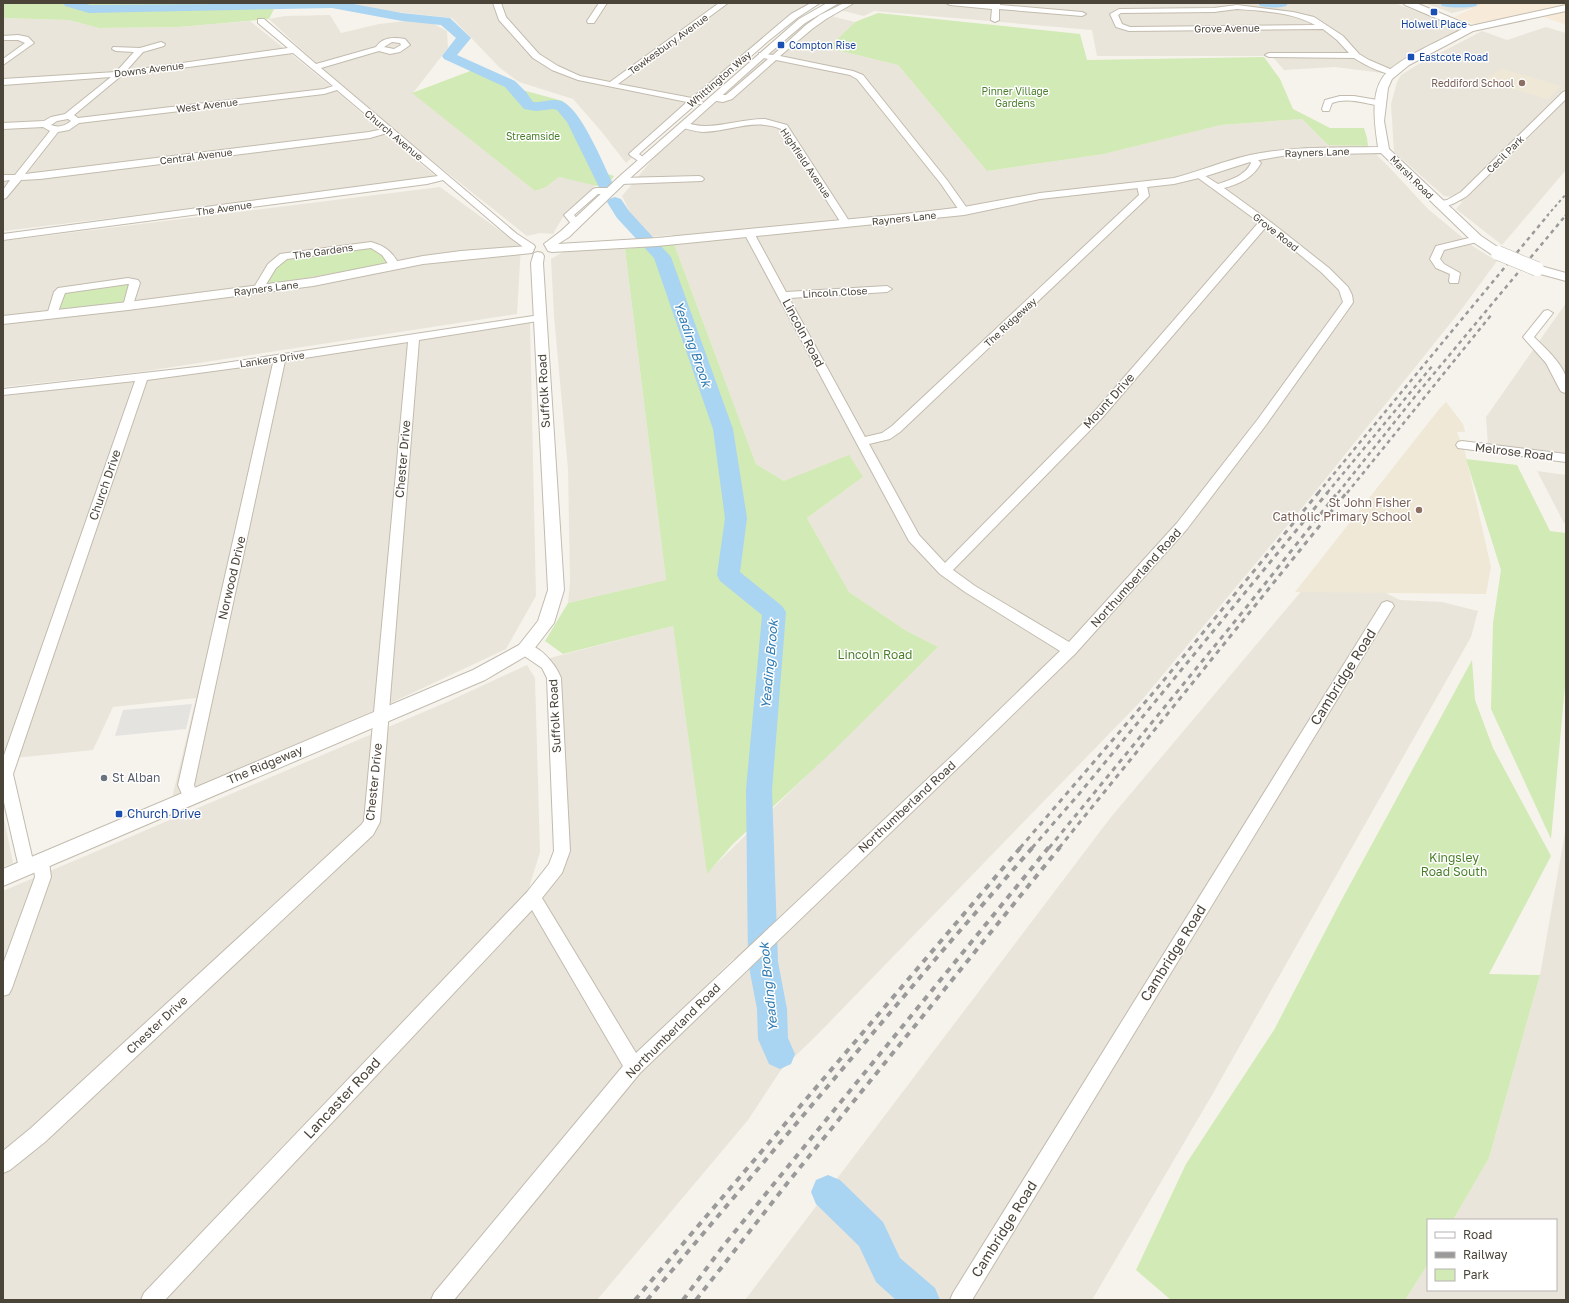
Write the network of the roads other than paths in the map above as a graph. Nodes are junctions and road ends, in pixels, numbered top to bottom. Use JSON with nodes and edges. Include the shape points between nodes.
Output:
{"nodes":[{"id":1,"x":497,"y":3,"type":"edge"},
{"id":2,"x":603,"y":3,"type":"edge"},
{"id":3,"x":724,"y":3,"type":"edge"},
{"id":4,"x":816,"y":3,"type":"edge"},
{"id":5,"x":831,"y":3,"type":"edge"},
{"id":6,"x":850,"y":3,"type":"edge"},
{"id":7,"x":950,"y":3,"type":"edge"},
{"id":8,"x":1408,"y":3,"type":"edge"},
{"id":9,"x":996,"y":5,"type":"edge"},
{"id":10,"x":1566,"y":8,"type":"edge"},
{"id":11,"x":1082,"y":14,"type":"dead end"},
{"id":12,"x":995,"y":20,"type":"dead end"},
{"id":13,"x":261,"y":21,"type":"dead end"},
{"id":14,"x":591,"y":21,"type":"dead end"},
{"id":15,"x":1325,"y":27,"type":"junction"},
{"id":16,"x":1470,"y":29,"type":"junction"},
{"id":17,"x":3,"y":38,"type":"edge"},
{"id":18,"x":161,"y":44,"type":"dead end"},
{"id":19,"x":380,"y":48,"type":"dead end"},
{"id":20,"x":116,"y":50,"type":"dead end"},
{"id":21,"x":140,"y":50,"type":"junction"},
{"id":22,"x":294,"y":50,"type":"junction"},
{"id":23,"x":762,"y":55,"type":"junction"},
{"id":24,"x":1269,"y":55,"type":"dead end"},
{"id":25,"x":1356,"y":56,"type":"junction"},
{"id":26,"x":774,"y":57,"type":"junction"},
{"id":27,"x":3,"y":63,"type":"edge"},
{"id":28,"x":314,"y":67,"type":"junction"},
{"id":29,"x":1394,"y":72,"type":"junction"},
{"id":30,"x":120,"y":74,"type":"junction"},
{"id":31,"x":3,"y":82,"type":"edge"},
{"id":32,"x":611,"y":85,"type":"junction"},
{"id":33,"x":338,"y":87,"type":"junction"},
{"id":34,"x":1566,"y":94,"type":"edge"},
{"id":35,"x":693,"y":101,"type":"junction"},
{"id":36,"x":709,"y":101,"type":"junction"},
{"id":37,"x":1380,"y":103,"type":"junction"},
{"id":38,"x":1326,"y":109,"type":"dead end"},
{"id":39,"x":72,"y":119,"type":"junction"},
{"id":40,"x":46,"y":124,"type":"junction"},
{"id":41,"x":683,"y":125,"type":"junction"},
{"id":42,"x":3,"y":126,"type":"edge"},
{"id":43,"x":56,"y":129,"type":"junction"},
{"id":44,"x":388,"y":130,"type":"junction"},
{"id":45,"x":1384,"y":150,"type":"junction"},
{"id":46,"x":1251,"y":158,"type":"junction"},
{"id":47,"x":643,"y":161,"type":"junction"},
{"id":48,"x":1199,"y":175,"type":"junction"},
{"id":49,"x":445,"y":177,"type":"junction"},
{"id":50,"x":3,"y":178,"type":"edge"},
{"id":51,"x":17,"y":178,"type":"junction"},
{"id":52,"x":698,"y":179,"type":"dead end"},
{"id":53,"x":621,"y":181,"type":"junction"},
{"id":54,"x":1142,"y":186,"type":"junction"},
{"id":55,"x":1217,"y":187,"type":"junction"},
{"id":56,"x":3,"y":196,"type":"edge"},
{"id":57,"x":1439,"y":204,"type":"junction"},
{"id":58,"x":964,"y":211,"type":"junction"},
{"id":59,"x":1265,"y":222,"type":"junction"},
{"id":60,"x":846,"y":224,"type":"junction"},
{"id":61,"x":749,"y":233,"type":"junction"},
{"id":62,"x":562,"y":236,"type":"junction"},
{"id":63,"x":3,"y":237,"type":"edge"},
{"id":64,"x":1477,"y":239,"type":"junction"},
{"id":65,"x":551,"y":246,"type":"junction"},
{"id":66,"x":577,"y":247,"type":"junction"},
{"id":67,"x":529,"y":248,"type":"junction"},
{"id":68,"x":395,"y":266,"type":"junction"},
{"id":69,"x":1566,"y":278,"type":"edge"},
{"id":70,"x":1454,"y":281,"type":"dead end"},
{"id":71,"x":258,"y":289,"type":"junction"},
{"id":72,"x":887,"y":289,"type":"dead end"},
{"id":73,"x":783,"y":295,"type":"junction"},
{"id":74,"x":1347,"y":295,"type":"joint"},
{"id":75,"x":128,"y":306,"type":"junction"},
{"id":76,"x":1548,"y":313,"type":"dead end"},
{"id":77,"x":52,"y":315,"type":"junction"},
{"id":78,"x":540,"y":318,"type":"junction"},
{"id":79,"x":3,"y":320,"type":"edge"},
{"id":80,"x":414,"y":337,"type":"junction"},
{"id":81,"x":280,"y":358,"type":"junction"},
{"id":82,"x":142,"y":377,"type":"junction"},
{"id":83,"x":1566,"y":390,"type":"edge"},
{"id":84,"x":3,"y":392,"type":"edge"},
{"id":85,"x":861,"y":442,"type":"junction"},
{"id":86,"x":1462,"y":445,"type":"dead end"},
{"id":87,"x":1566,"y":458,"type":"edge"},
{"id":88,"x":945,"y":571,"type":"junction"},
{"id":89,"x":1387,"y":606,"type":"dead end"},
{"id":90,"x":525,"y":649,"type":"junction"},
{"id":91,"x":1070,"y":650,"type":"junction"},
{"id":92,"x":380,"y":716,"type":"junction"},
{"id":93,"x":190,"y":797,"type":"junction"},
{"id":94,"x":34,"y":865,"type":"junction"},
{"id":95,"x":3,"y":878,"type":"edge"},
{"id":96,"x":533,"y":897,"type":"junction"},
{"id":97,"x":3,"y":988,"type":"edge"},
{"id":98,"x":634,"y":1067,"type":"junction"},
{"id":99,"x":3,"y":1163,"type":"edge"},
{"id":100,"x":151,"y":1300,"type":"edge"},
{"id":101,"x":441,"y":1300,"type":"edge"},
{"id":102,"x":960,"y":1300,"type":"edge"}],
"edges":[{"from":1,"to":32,"type":"street","via":[[502,18],[536,56],[578,78]]},
{"from":2,"to":14,"type":"street"},
{"from":3,"to":32,"type":"street","name":"Tewkesbury Avenue"},
{"from":4,"to":35,"type":"street","name":"Whittington Way","via":[[794,16]]},
{"from":5,"to":23,"type":"street","name":"Whittington Way","via":[[802,21]]},
{"from":6,"to":26,"type":"street","name":"Whittington Way","via":[[809,26]]},
{"from":7,"to":9,"type":"street"},
{"from":8,"to":16,"type":"street"},
{"from":9,"to":11,"type":"street"},
{"from":9,"to":12,"type":"street"},
{"from":10,"to":16,"type":"street","name":"Marsh Road"},
{"from":13,"to":22,"type":"street","name":"Church Avenue"},
{"from":15,"to":15,"type":"street","name":"Grove Avenue","via":[[1311,19],[1293,14],[1237,7],[1214,10],[1119,11],[1114,14],[1119,25],[1129,29]]},
{"from":15,"to":25,"type":"street","via":[[1340,38]]},
{"from":16,"to":29,"type":"street","name":"Marsh Road","via":[[1405,63]]},
{"from":17,"to":27,"type":"street","via":[[24,38],[30,43]]},
{"from":18,"to":21,"type":"street"},
{"from":19,"to":28,"type":"street"},
{"from":20,"to":21,"type":"street"},
{"from":21,"to":30,"type":"street"},
{"from":22,"to":28,"type":"street","name":"Church Avenue"},
{"from":22,"to":30,"type":"street","name":"Downs Avenue"},
{"from":23,"to":26,"type":"street"},
{"from":23,"to":36,"type":"street","name":"Whittington Way"},
{"from":24,"to":25,"type":"street"},
{"from":25,"to":29,"type":"street"},
{"from":26,"to":36,"type":"street","name":"Whittington Way","via":[[729,97]]},
{"from":26,"to":58,"type":"street","via":[[853,73],[860,77]]},
{"from":28,"to":33,"type":"street","name":"Church Avenue"},
{"from":29,"to":37,"type":"street","name":"Marsh Road","via":[[1387,78]]},
{"from":30,"to":31,"type":"street","name":"Downs Avenue"},
{"from":30,"to":39,"type":"street"},
{"from":32,"to":35,"type":"street"},
{"from":33,"to":39,"type":"street","name":"West Avenue","via":[[324,91]]},
{"from":33,"to":44,"type":"street","name":"Church Avenue"},
{"from":34,"to":57,"type":"street","name":"Cecil Park","via":[[1464,194],[1450,202]]},
{"from":35,"to":36,"type":"street"},
{"from":35,"to":47,"type":"street","name":"Whittington Way","via":[[634,154]]},
{"from":36,"to":41,"type":"street","name":"Whittington Way"},
{"from":37,"to":38,"type":"street","via":[[1345,98],[1328,102]]},
{"from":37,"to":45,"type":"street","name":"Marsh Road","via":[[1379,121]]},
{"from":39,"to":40,"type":"street","via":[[54,119]]},
{"from":39,"to":43,"type":"street","via":[[69,127]]},
{"from":40,"to":42,"type":"street"},
{"from":40,"to":43,"type":"street","via":[[48,128]]},
{"from":41,"to":47,"type":"street","name":"Whittington Way"},
{"from":41,"to":60,"type":"street","name":"Highfield Avenue","via":[[704,129],[763,121],[776,122],[784,127]]},
{"from":43,"to":51,"type":"street"},
{"from":44,"to":49,"type":"street","name":"Church Avenue"},
{"from":44,"to":51,"type":"street","name":"Central Avenue"},
{"from":45,"to":46,"type":"street","name":"Rayners Lane","via":[[1288,152]]},
{"from":45,"to":57,"type":"street","name":"Marsh Road"},
{"from":46,"to":48,"type":"street","name":"Rayners Lane"},
{"from":46,"to":55,"type":"street","via":[[1256,163],[1255,167],[1232,183]]},
{"from":47,"to":53,"type":"street","name":"Whittington Way"},
{"from":48,"to":54,"type":"street","name":"Rayners Lane"},
{"from":48,"to":55,"type":"street","name":"Grove Road"},
{"from":49,"to":63,"type":"street","name":"The Avenue"},
{"from":49,"to":67,"type":"street","name":"Church Avenue"},
{"from":50,"to":51,"type":"street","name":"Central Avenue"},
{"from":51,"to":56,"type":"street"},
{"from":52,"to":53,"type":"street"},
{"from":53,"to":62,"type":"street","name":"Whittington Way"},
{"from":54,"to":58,"type":"street","name":"Rayners Lane","via":[[1040,196]]},
{"from":54,"to":85,"type":"street","name":"The Ridgeway","via":[[1144,196],[896,429],[886,436]]},
{"from":55,"to":59,"type":"street","name":"Grove Road"},
{"from":57,"to":64,"type":"street","name":"Marsh Road"},
{"from":58,"to":60,"type":"street","name":"Rayners Lane"},
{"from":59,"to":74,"type":"street","name":"Grove Road","via":[[1325,270]]},
{"from":59,"to":88,"type":"street","name":"Mount Drive","via":[[1098,415]]},
{"from":60,"to":61,"type":"street","name":"Rayners Lane"},
{"from":61,"to":66,"type":"street","name":"Rayners Lane"},
{"from":61,"to":73,"type":"street","name":"Lincoln Road"},
{"from":62,"to":65,"type":"street","name":"Whittington Way"},
{"from":62,"to":66,"type":"street"},
{"from":64,"to":69,"type":"street","name":"Marsh Road","bridge":true,"via":[[1498,253]]},
{"from":64,"to":70,"type":"street","via":[[1440,248],[1435,259],[1440,266],[1455,273]]},
{"from":65,"to":66,"type":"street","name":"Rayners Lane"},
{"from":65,"to":67,"type":"street","name":"Rayners Lane","via":[[549,253]]},
{"from":67,"to":68,"type":"street","name":"Rayners Lane","via":[[461,255]]},
{"from":67,"to":78,"type":"street","name":"Suffolk Road","via":[[537,263]]},
{"from":68,"to":71,"type":"street","name":"Rayners Lane","via":[[313,282]]},
{"from":68,"to":71,"type":"street","name":"The Gardens","via":[[382,248],[371,245],[284,256],[274,264]]},
{"from":71,"to":75,"type":"street","name":"Rayners Lane"},
{"from":72,"to":73,"type":"street","name":"Lincoln Close"},
{"from":73,"to":85,"type":"street","name":"Lincoln Road"},
{"from":74,"to":91,"type":"street","name":"Northumberland Road","via":[[1348,302],[1262,422],[1182,526]]},
{"from":75,"to":77,"type":"street","name":"Rayners Lane"},
{"from":75,"to":77,"type":"street","via":[[135,283],[132,281],[62,290],[59,292]]},
{"from":76,"to":83,"type":"street","via":[[1528,337],[1551,360]]},
{"from":77,"to":79,"type":"street","name":"Rayners Lane"},
{"from":78,"to":80,"type":"street","name":"Lankers Drive"},
{"from":78,"to":90,"type":"street","name":"Suffolk Road","via":[[556,590],[546,624]]},
{"from":80,"to":81,"type":"street","name":"Lankers Drive"},
{"from":80,"to":92,"type":"street","name":"Chester Drive"},
{"from":81,"to":82,"type":"street","name":"Lankers Drive"},
{"from":81,"to":93,"type":"street","name":"Norwood Drive","via":[[186,784]]},
{"from":82,"to":84,"type":"street","name":"Lankers Drive"},
{"from":82,"to":94,"type":"street","name":"Church Drive","via":[[5,774]]},
{"from":85,"to":88,"type":"street","name":"Lincoln Road","via":[[914,538]]},
{"from":86,"to":87,"type":"street","name":"Melrose Road"},
{"from":88,"to":91,"type":"street","name":"Lincoln Road"},
{"from":89,"to":102,"type":"street","name":"Cambridge Road"},
{"from":90,"to":92,"type":"street","name":"The Ridgeway","via":[[479,674]]},
{"from":90,"to":96,"type":"street","name":"Suffolk Road","via":[[546,662],[552,669],[554,678],[562,851],[556,868]]},
{"from":91,"to":98,"type":"street","name":"Northumberland Road"},
{"from":92,"to":93,"type":"street","name":"The Ridgeway"},
{"from":92,"to":99,"type":"street","name":"Chester Drive","via":[[372,822],[367,830],[44,1129]]},
{"from":93,"to":94,"type":"street","name":"The Ridgeway"},
{"from":94,"to":95,"type":"street","name":"The Ridgeway"},
{"from":94,"to":97,"type":"street","name":"Church Drive","via":[[43,877]]},
{"from":96,"to":98,"type":"street"},
{"from":96,"to":100,"type":"street","name":"Lancaster Road"},
{"from":98,"to":101,"type":"street","name":"Northumberland Road"}]}
